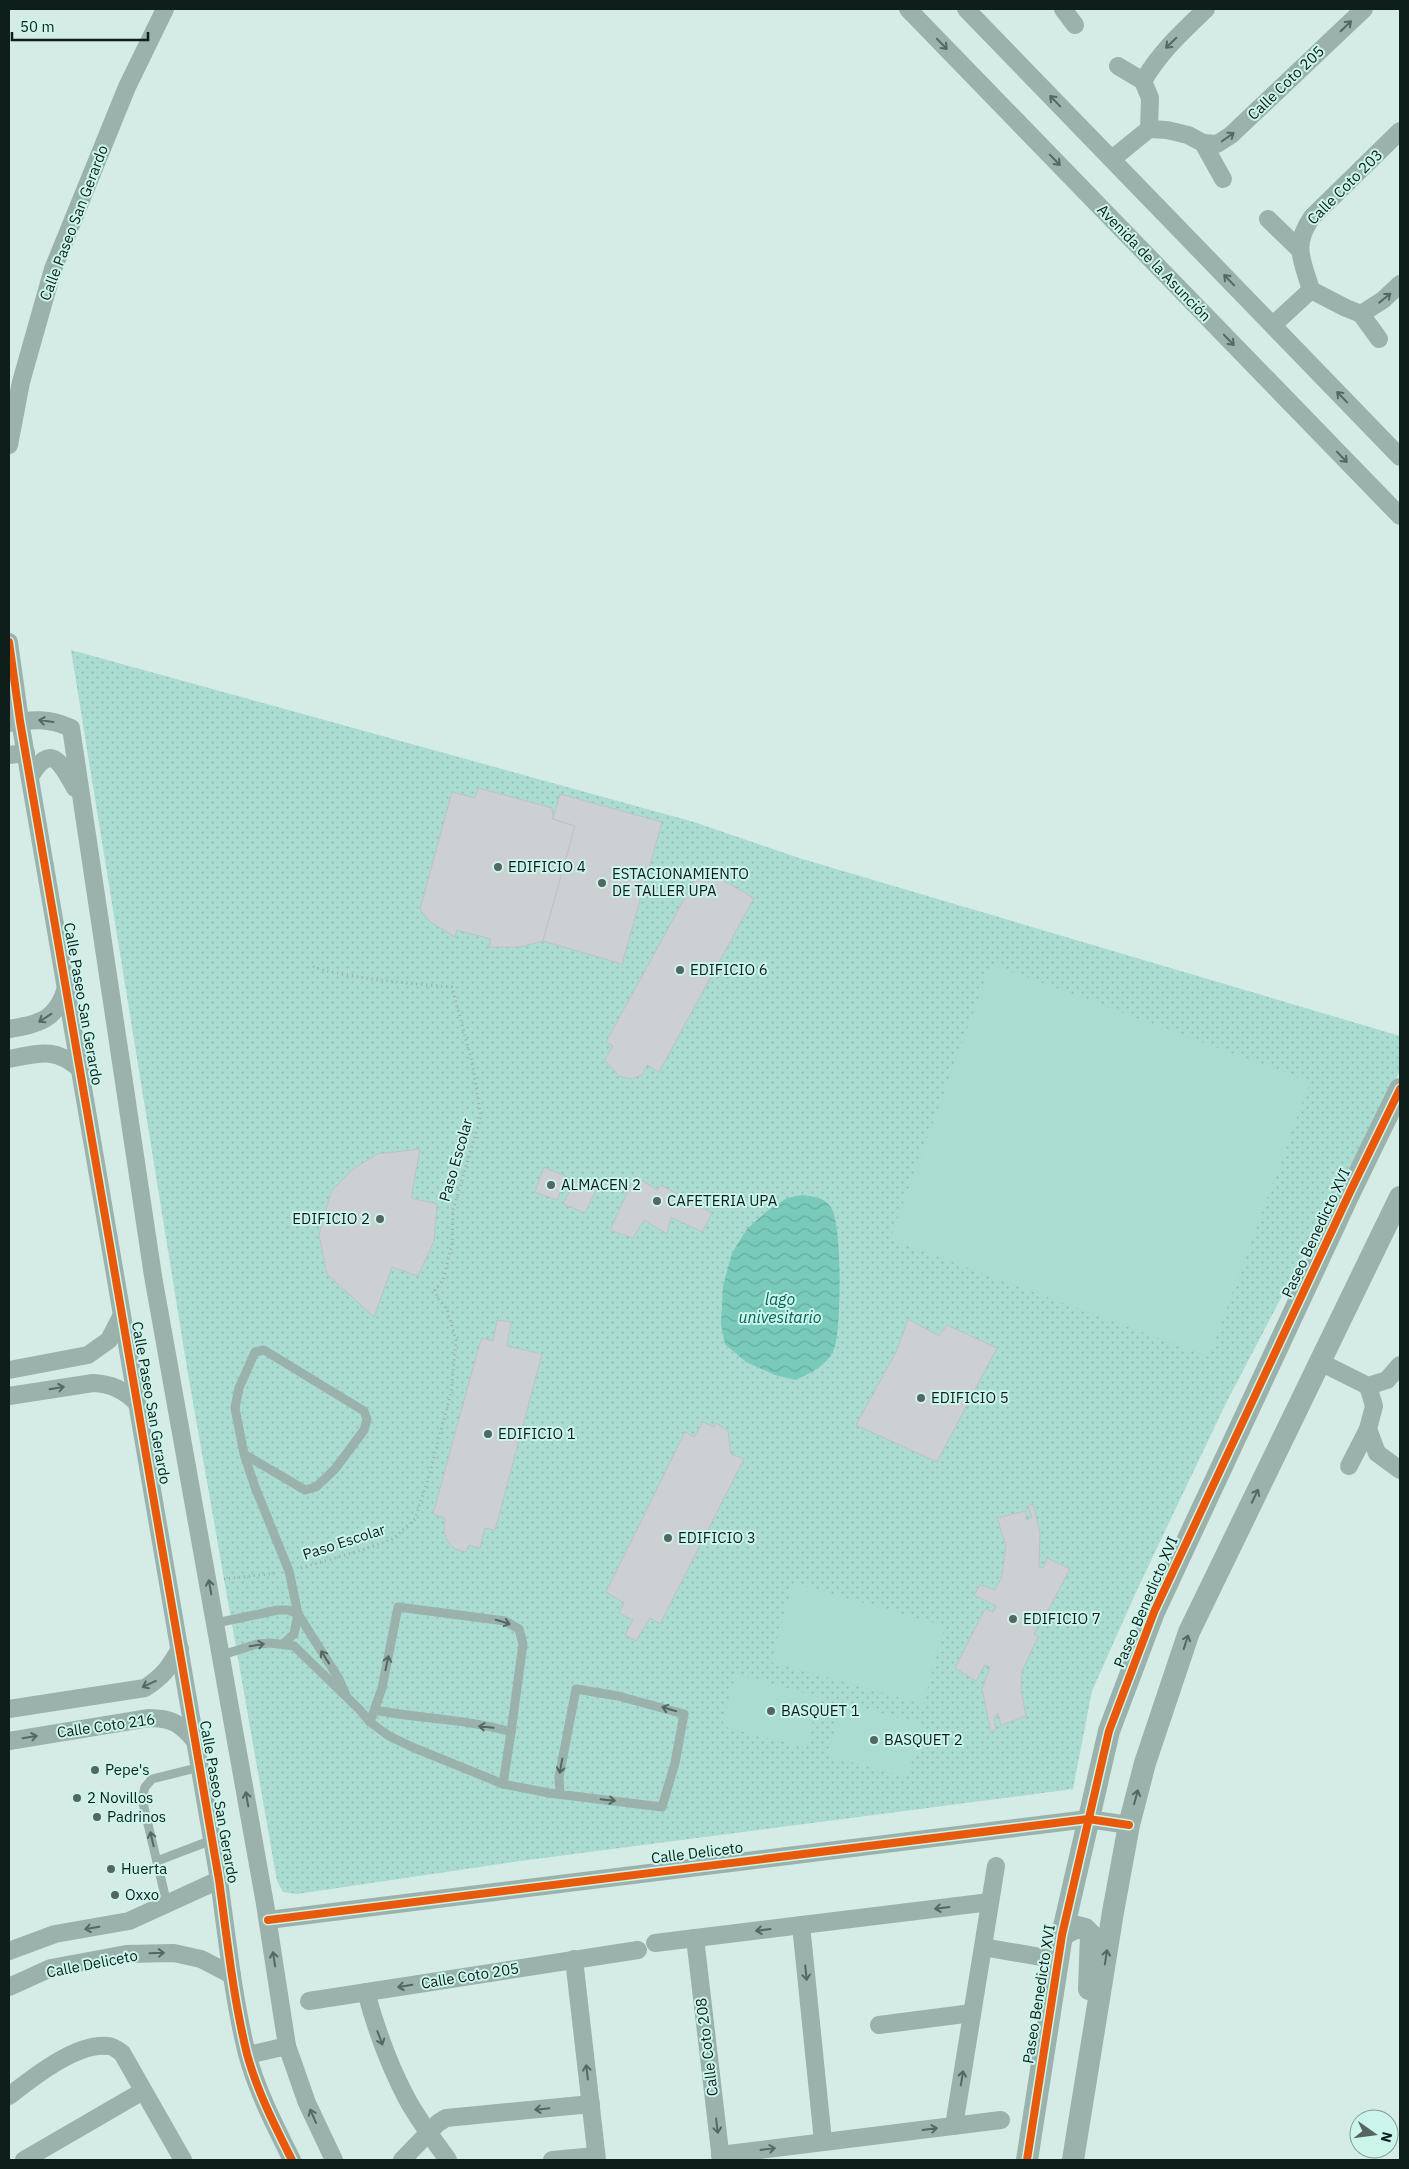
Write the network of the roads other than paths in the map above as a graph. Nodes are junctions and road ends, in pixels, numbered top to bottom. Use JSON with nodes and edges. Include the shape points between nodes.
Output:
{"nodes":[{"id":1,"x":165,"y":9,"type":"edge"},
{"id":2,"x":908,"y":9,"type":"edge"},
{"id":3,"x":966,"y":9,"type":"edge"},
{"id":4,"x":1063,"y":9,"type":"edge"},
{"id":5,"x":1206,"y":9,"type":"edge"},
{"id":6,"x":1364,"y":9,"type":"edge"},
{"id":7,"x":1075,"y":25,"type":"dead end"},
{"id":8,"x":1118,"y":66,"type":"dead end"},
{"id":9,"x":1143,"y":81,"type":"junction"},
{"id":10,"x":1149,"y":129,"type":"junction"},
{"id":11,"x":1400,"y":132,"type":"edge"},
{"id":12,"x":1203,"y":143,"type":"junction"},
{"id":13,"x":1112,"y":159,"type":"junction"},
{"id":14,"x":1223,"y":179,"type":"dead end"},
{"id":15,"x":1268,"y":219,"type":"dead end"},
{"id":16,"x":1299,"y":249,"type":"junction"},
{"id":17,"x":1400,"y":284,"type":"edge"},
{"id":18,"x":1311,"y":290,"type":"junction"},
{"id":19,"x":1360,"y":314,"type":"junction"},
{"id":20,"x":1273,"y":326,"type":"junction"},
{"id":21,"x":1379,"y":340,"type":"dead end"},
{"id":22,"x":9,"y":445,"type":"edge"},
{"id":23,"x":1400,"y":457,"type":"edge"},
{"id":24,"x":1400,"y":516,"type":"edge"},
{"id":25,"x":9,"y":642,"type":"edge"},
{"id":26,"x":14,"y":722,"type":"edge"},
{"id":27,"x":17,"y":754,"type":"edge"},
{"id":28,"x":30,"y":777,"type":"junction"},
{"id":29,"x":80,"y":797,"type":"junction"},
{"id":30,"x":66,"y":987,"type":"junction"},
{"id":31,"x":9,"y":1029,"type":"edge"},
{"id":32,"x":9,"y":1058,"type":"edge"},
{"id":33,"x":80,"y":1069,"type":"junction"},
{"id":34,"x":1400,"y":1089,"type":"edge"},
{"id":35,"x":1400,"y":1197,"type":"edge"},
{"id":36,"x":1395,"y":1223,"type":"edge"},
{"id":37,"x":122,"y":1316,"type":"junction"},
{"id":38,"x":1320,"y":1362,"type":"junction"},
{"id":39,"x":1400,"y":1365,"type":"edge"},
{"id":40,"x":9,"y":1370,"type":"edge"},
{"id":41,"x":1368,"y":1386,"type":"junction"},
{"id":42,"x":9,"y":1396,"type":"edge"},
{"id":43,"x":138,"y":1403,"type":"junction"},
{"id":44,"x":1368,"y":1429,"type":"junction"},
{"id":45,"x":244,"y":1454,"type":"junction"},
{"id":46,"x":1349,"y":1466,"type":"dead end"},
{"id":47,"x":1400,"y":1470,"type":"edge"},
{"id":48,"x":298,"y":1614,"type":"junction"},
{"id":49,"x":216,"y":1623,"type":"junction"},
{"id":50,"x":283,"y":1644,"type":"junction"},
{"id":51,"x":180,"y":1649,"type":"junction"},
{"id":52,"x":222,"y":1655,"type":"junction"},
{"id":53,"x":348,"y":1699,"type":"junction"},
{"id":54,"x":9,"y":1709,"type":"edge"},
{"id":55,"x":375,"y":1710,"type":"junction"},
{"id":56,"x":370,"y":1722,"type":"junction"},
{"id":57,"x":510,"y":1732,"type":"junction"},
{"id":58,"x":9,"y":1741,"type":"edge"},
{"id":59,"x":195,"y":1741,"type":"junction"},
{"id":60,"x":200,"y":1767,"type":"junction"},
{"id":61,"x":503,"y":1784,"type":"junction"},
{"id":62,"x":560,"y":1794,"type":"junction"},
{"id":63,"x":1088,"y":1819,"type":"junction"},
{"id":64,"x":1129,"y":1825,"type":"junction"},
{"id":65,"x":212,"y":1840,"type":"junction"},
{"id":66,"x":157,"y":1861,"type":"junction"},
{"id":67,"x":996,"y":1866,"type":"dead end"},
{"id":68,"x":219,"y":1880,"type":"junction"},
{"id":69,"x":990,"y":1902,"type":"junction"},
{"id":70,"x":167,"y":1904,"type":"junction"},
{"id":71,"x":268,"y":1920,"type":"junction"},
{"id":72,"x":801,"y":1925,"type":"junction"},
{"id":73,"x":1062,"y":1935,"type":"junction"},
{"id":74,"x":695,"y":1938,"type":"junction"},
{"id":75,"x":655,"y":1943,"type":"dead end"},
{"id":76,"x":983,"y":1947,"type":"junction"},
{"id":77,"x":638,"y":1950,"type":"dead end"},
{"id":78,"x":9,"y":1951,"type":"edge"},
{"id":79,"x":574,"y":1959,"type":"junction"},
{"id":80,"x":1058,"y":1960,"type":"junction"},
{"id":81,"x":232,"y":1975,"type":"junction"},
{"id":82,"x":9,"y":1987,"type":"edge"},
{"id":83,"x":366,"y":1992,"type":"junction"},
{"id":84,"x":309,"y":2001,"type":"dead end"},
{"id":85,"x":972,"y":2013,"type":"junction"},
{"id":86,"x":879,"y":2025,"type":"dead end"},
{"id":87,"x":287,"y":2046,"type":"junction"},
{"id":88,"x":248,"y":2055,"type":"junction"},
{"id":89,"x":143,"y":2091,"type":"junction"},
{"id":90,"x":1085,"y":2092,"type":"junction"},
{"id":91,"x":9,"y":2096,"type":"edge"},
{"id":92,"x":591,"y":2104,"type":"junction"},
{"id":93,"x":1001,"y":2120,"type":"dead end"},
{"id":94,"x":954,"y":2126,"type":"junction"},
{"id":95,"x":429,"y":2133,"type":"junction"},
{"id":96,"x":822,"y":2141,"type":"junction"},
{"id":97,"x":328,"y":2158,"type":"edge"},
{"id":98,"x":597,"y":2158,"type":"edge"},
{"id":99,"x":720,"y":2158,"type":"edge"},
{"id":100,"x":24,"y":2160,"type":"edge"},
{"id":101,"x":183,"y":2160,"type":"edge"},
{"id":102,"x":292,"y":2160,"type":"edge"},
{"id":103,"x":402,"y":2160,"type":"edge"},
{"id":104,"x":448,"y":2160,"type":"edge"},
{"id":105,"x":552,"y":2160,"type":"edge"},
{"id":106,"x":1027,"y":2160,"type":"edge"},
{"id":107,"x":1073,"y":2160,"type":"edge"}],
"edges":[{"from":1,"to":22,"type":"street","name":"Calle Paseo San Gerardo","via":[[127,87],[53,269],[21,382]]},
{"from":2,"to":24,"type":"street","name":"Avenida de la Asunción","one_way":true},
{"from":13,"to":3,"type":"street","one_way":true},
{"from":4,"to":7,"type":"street"},
{"from":5,"to":9,"type":"street","one_way":true,"via":[[1162,51]]},
{"from":12,"to":6,"type":"street","name":"Calle Coto 205","one_way":true,"via":[[1217,144],[1231,135]]},
{"from":8,"to":9,"type":"street"},
{"from":9,"to":10,"type":"street","via":[[1150,98]]},
{"from":10,"to":12,"type":"street","via":[[1188,135]]},
{"from":10,"to":13,"type":"street"},
{"from":11,"to":16,"type":"street","name":"Calle Coto 203","via":[[1312,217],[1302,231]]},
{"from":12,"to":14,"type":"street"},
{"from":20,"to":13,"type":"street","one_way":true},
{"from":15,"to":16,"type":"street"},
{"from":16,"to":18,"type":"street"},
{"from":19,"to":17,"type":"street","one_way":true,"via":[[1383,300]]},
{"from":18,"to":19,"type":"street"},
{"from":18,"to":20,"type":"street"},
{"from":19,"to":21,"type":"street"},
{"from":23,"to":20,"type":"street","one_way":true},
{"from":25,"to":26,"type":"street","name":"Calle Paseo San Gerardo"},
{"from":26,"to":27,"type":"street","name":"Calle Paseo San Gerardo"},
{"from":29,"to":26,"type":"street","name":"Calle Paseo San Gerardo","one_way":true,"via":[[71,728],[46,720]]},
{"from":27,"to":28,"type":"street","name":"Calle Paseo San Gerardo"},
{"from":28,"to":29,"type":"street","via":[[43,759],[57,760]]},
{"from":28,"to":30,"type":"street","name":"Calle Paseo San Gerardo"},
{"from":49,"to":29,"type":"street","name":"Calle Paseo San Gerardo","one_way":true,"via":[[154,1276]]},
{"from":30,"to":31,"type":"street","one_way":true,"via":[[62,1001],[49,1017],[33,1025]]},
{"from":30,"to":33,"type":"street","name":"Calle Paseo San Gerardo"},
{"from":32,"to":33,"type":"street","via":[[51,1053],[69,1060]]},
{"from":33,"to":37,"type":"street","name":"Calle Paseo San Gerardo"},
{"from":34,"to":63,"type":"street","name":"Paseo Benedicto XVI","via":[[1154,1612],[1109,1731]]},
{"from":35,"to":36,"type":"street"},
{"from":36,"to":38,"type":"street"},
{"from":37,"to":40,"type":"street","via":[[109,1340],[88,1355]]},
{"from":37,"to":43,"type":"street","name":"Calle Paseo San Gerardo"},
{"from":38,"to":41,"type":"street"},
{"from":64,"to":38,"type":"street","one_way":true,"via":[[1189,1632]]},
{"from":39,"to":41,"type":"street","via":[[1386,1380]]},
{"from":41,"to":44,"type":"street","via":[[1374,1406]]},
{"from":42,"to":43,"type":"street","one_way":true,"via":[[93,1383],[119,1389]]},
{"from":43,"to":51,"type":"street","name":"Calle Paseo San Gerardo"},
{"from":44,"to":46,"type":"street"},
{"from":44,"to":47,"type":"street","via":[[1378,1453]]},
{"from":45,"to":45,"type":"lane","via":[[235,1408],[239,1388],[255,1352],[264,1350],[364,1412],[367,1419],[364,1430],[335,1469],[316,1487],[305,1490]]},
{"from":45,"to":48,"type":"lane","via":[[289,1572]]},
{"from":48,"to":49,"type":"lane","via":[[278,1610]]},
{"from":48,"to":50,"type":"lane","via":[[294,1634]]},
{"from":53,"to":48,"type":"lane","one_way":true},
{"from":49,"to":52,"type":"street","name":"Calle Paseo San Gerardo"},
{"from":52,"to":50,"type":"lane","one_way":true,"via":[[256,1644]]},
{"from":50,"to":53,"type":"lane","via":[[294,1646],[304,1654]]},
{"from":51,"to":54,"type":"street","name":"Calle Coto 216","one_way":true,"via":[[167,1671],[146,1688]]},
{"from":51,"to":59,"type":"street","name":"Calle Paseo San Gerardo"},
{"from":71,"to":52,"type":"street","name":"Calle Paseo San Gerardo","one_way":true},
{"from":53,"to":56,"type":"lane"},
{"from":55,"to":56,"type":"lane"},
{"from":57,"to":55,"type":"lane","one_way":true},
{"from":55,"to":57,"type":"lane","one_way":true,"via":[[398,1607],[505,1621],[519,1629],[523,1644]]},
{"from":56,"to":61,"type":"lane","via":[[389,1736]]},
{"from":57,"to":61,"type":"lane"},
{"from":58,"to":59,"type":"street","name":"Calle Coto 216","one_way":true,"via":[[149,1718],[176,1722]]},
{"from":59,"to":60,"type":"street","name":"Calle Paseo San Gerardo"},
{"from":60,"to":65,"type":"street","name":"Calle Paseo San Gerardo"},
{"from":66,"to":60,"type":"lane","one_way":true,"via":[[142,1799],[145,1787],[152,1779]]},
{"from":61,"to":62,"type":"lane"},
{"from":62,"to":62,"type":"lane","one_way":true,"via":[[662,1807],[684,1714],[618,1696],[576,1689],[559,1777]]},
{"from":63,"to":64,"type":"street","name":"Calle Deliceto"},
{"from":63,"to":71,"type":"street","name":"Calle Deliceto"},
{"from":63,"to":73,"type":"street","name":"Paseo Benedicto XVI"},
{"from":90,"to":64,"type":"street","one_way":true},
{"from":65,"to":66,"type":"lane"},
{"from":65,"to":68,"type":"street","name":"Calle Paseo San Gerardo"},
{"from":66,"to":70,"type":"lane"},
{"from":67,"to":69,"type":"street"},
{"from":68,"to":70,"type":"street"},
{"from":68,"to":81,"type":"street","name":"Calle Paseo San Gerardo"},
{"from":69,"to":72,"type":"street","one_way":true},
{"from":69,"to":76,"type":"street"},
{"from":70,"to":78,"type":"street","one_way":true,"via":[[129,1921],[55,1934]]},
{"from":87,"to":71,"type":"street","name":"Calle Paseo San Gerardo","one_way":true},
{"from":72,"to":74,"type":"street","one_way":true},
{"from":72,"to":96,"type":"street","one_way":true},
{"from":73,"to":80,"type":"street","name":"Paseo Benedicto XVI"},
{"from":73,"to":90,"type":"street","via":[[1078,1928],[1091,1934]]},
{"from":74,"to":75,"type":"street"},
{"from":74,"to":99,"type":"street","name":"Calle Coto 208","one_way":true},
{"from":76,"to":80,"type":"street"},
{"from":76,"to":85,"type":"street"},
{"from":77,"to":79,"type":"street","name":"Calle Coto 205"},
{"from":79,"to":83,"type":"street","name":"Calle Coto 205","one_way":true},
{"from":92,"to":79,"type":"street","one_way":true},
{"from":80,"to":106,"type":"street","name":"Paseo Benedicto XVI"},
{"from":82,"to":81,"type":"street","name":"Calle Deliceto","one_way":true,"via":[[51,1968],[126,1954],[174,1953],[201,1959]]},
{"from":81,"to":88,"type":"street","name":"Calle Paseo San Gerardo"},
{"from":83,"to":84,"type":"street","name":"Calle Coto 205"},
{"from":83,"to":95,"type":"street","one_way":true,"via":[[390,2066]]},
{"from":85,"to":86,"type":"street"},
{"from":94,"to":85,"type":"street","one_way":true},
{"from":87,"to":88,"type":"street"},
{"from":97,"to":87,"type":"street","name":"Calle Paseo San Gerardo","one_way":true},
{"from":88,"to":102,"type":"street","name":"Calle Paseo San Gerardo","via":[[267,2109]]},
{"from":89,"to":91,"type":"street","via":[[122,2052],[109,2045],[90,2047],[47,2067]]},
{"from":89,"to":100,"type":"street"},
{"from":89,"to":101,"type":"street"},
{"from":90,"to":107,"type":"street"},
{"from":92,"to":95,"type":"street","one_way":true,"via":[[446,2118]]},
{"from":92,"to":98,"type":"street"},
{"from":93,"to":94,"type":"street","name":"Calle Coto 208"},
{"from":96,"to":94,"type":"street","name":"Calle Coto 208","one_way":true},
{"from":95,"to":103,"type":"street"},
{"from":95,"to":104,"type":"street"},
{"from":99,"to":96,"type":"street","name":"Calle Coto 208","one_way":true},
{"from":98,"to":105,"type":"street"}]}
